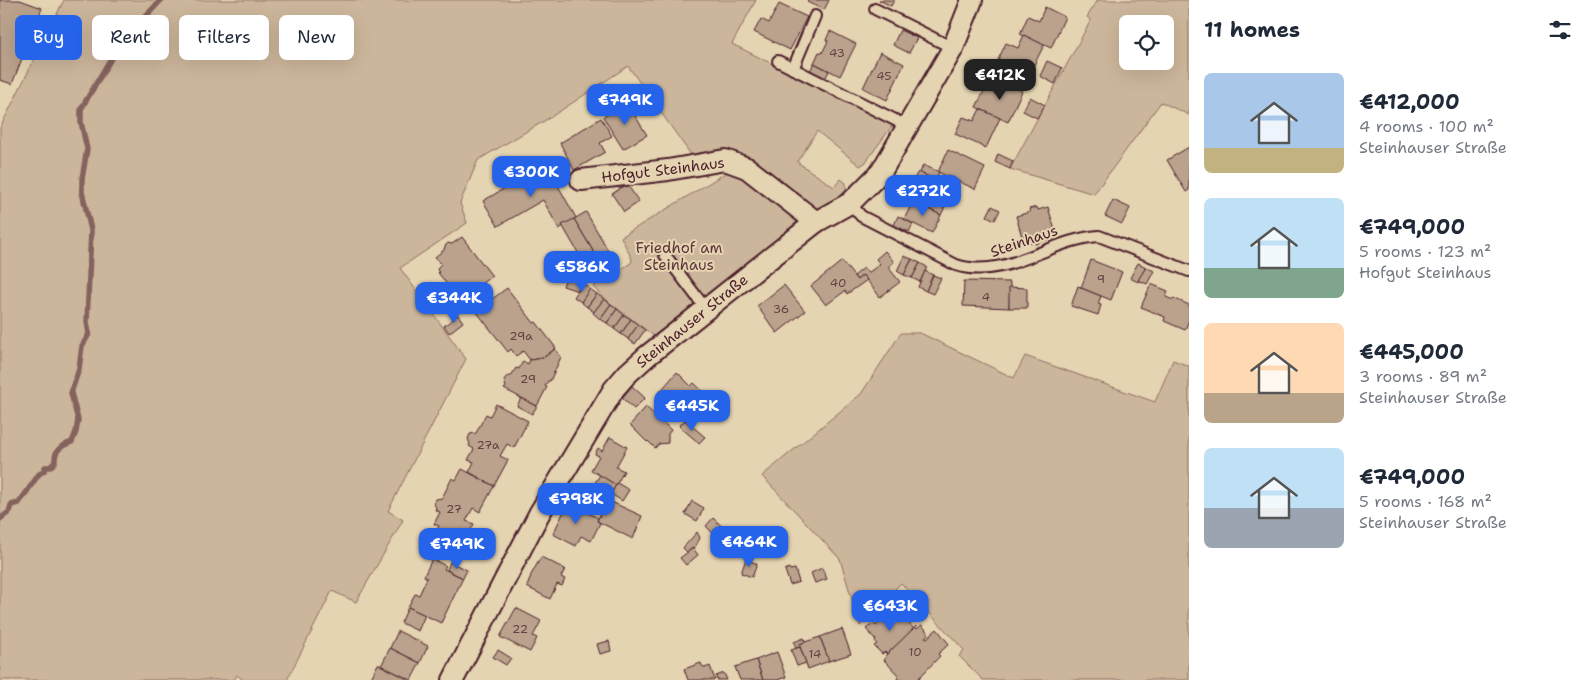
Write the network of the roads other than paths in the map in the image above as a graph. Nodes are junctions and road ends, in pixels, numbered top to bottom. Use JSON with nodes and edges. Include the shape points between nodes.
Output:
{"nodes":[{"id":1,"x":972,"y":0,"type":"edge"},
{"id":2,"x":875,"y":9,"type":"dead end"},
{"id":3,"x":815,"y":16,"type":"dead end"},
{"id":4,"x":953,"y":48,"type":"junction"},
{"id":5,"x":778,"y":61,"type":"dead end"},
{"id":6,"x":793,"y":69,"type":"junction"},
{"id":7,"x":908,"y":126,"type":"junction"},
{"id":8,"x":581,"y":180,"type":"dead end"},
{"id":9,"x":850,"y":203,"type":"junction"},
{"id":10,"x":816,"y":222,"type":"junction"},
{"id":11,"x":665,"y":255,"type":"dead end"},
{"id":12,"x":1189,"y":271,"type":"edge"},
{"id":13,"x":706,"y":309,"type":"junction"},
{"id":14,"x":452,"y":680,"type":"edge"}],
"edges":[{"from":1,"to":4,"type":"street","name":"Steinhauser Straße"},
{"from":2,"to":4,"type":"lane"},
{"from":3,"to":6,"type":"lane"},
{"from":4,"to":7,"type":"street","name":"Steinhauser Straße"},
{"from":5,"to":6,"type":"lane"},
{"from":6,"to":7,"type":"lane"},
{"from":7,"to":9,"type":"street","name":"Steinhauser Straße","via":[[881,172]]},
{"from":8,"to":10,"type":"street","name":"Hofgut Steinhaus","via":[[724,160],[747,168]]},
{"from":9,"to":10,"type":"street","name":"Steinhauser Straße"},
{"from":9,"to":12,"type":"lane","name":"Steinhaus","via":[[861,216],[956,265],[970,269],[1009,264],[1066,242],[1099,236]]},
{"from":10,"to":13,"type":"street","name":"Steinhauser Straße"},
{"from":11,"to":13,"type":"lane"},
{"from":13,"to":14,"type":"street","name":"Steinhauser Straße","via":[[647,356],[614,389],[539,514]]}]}
